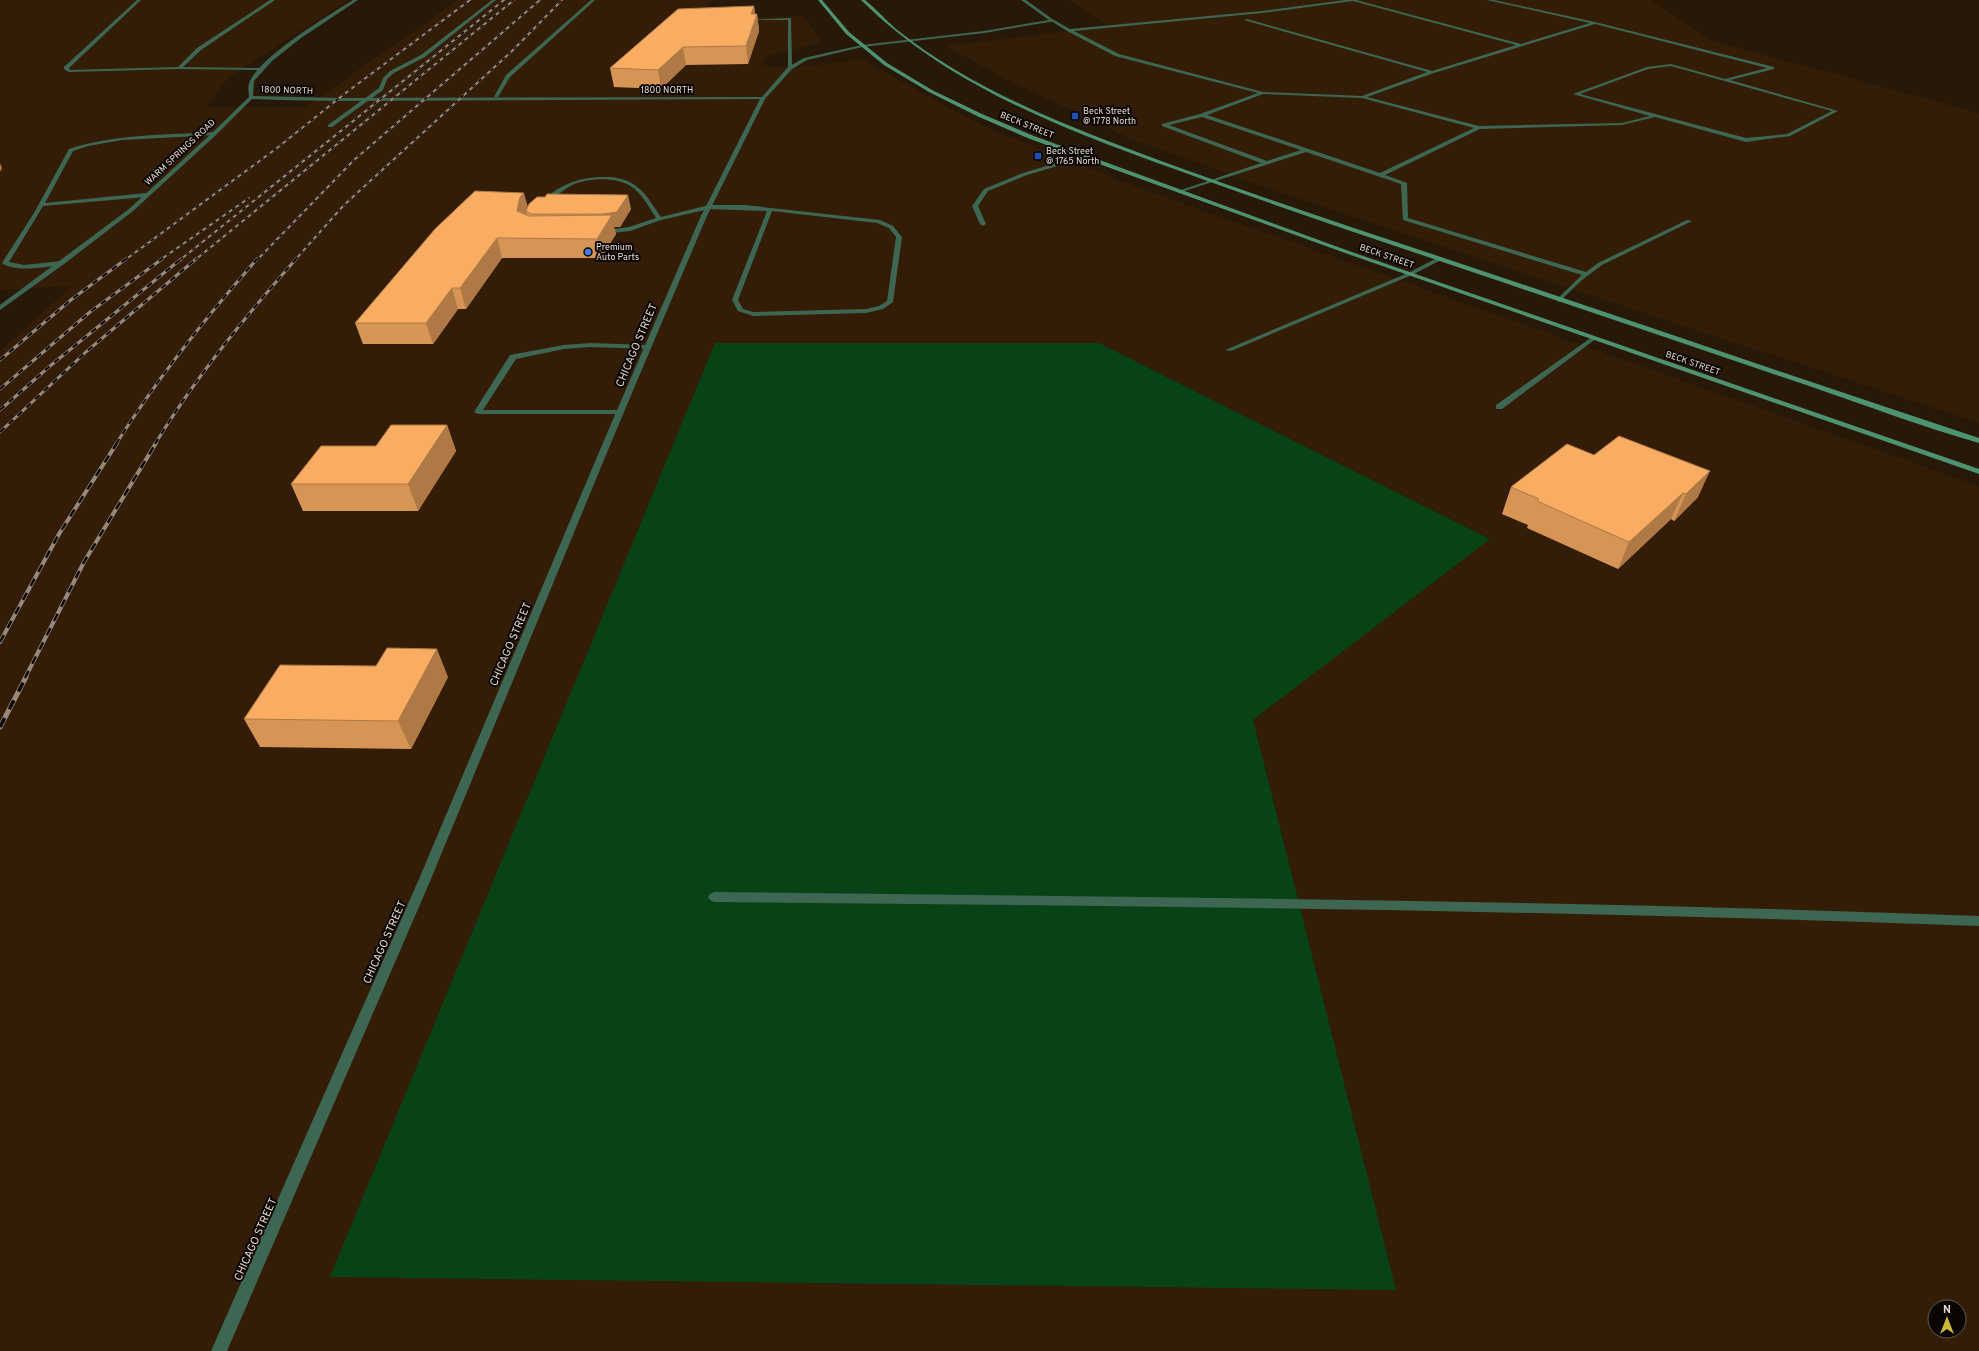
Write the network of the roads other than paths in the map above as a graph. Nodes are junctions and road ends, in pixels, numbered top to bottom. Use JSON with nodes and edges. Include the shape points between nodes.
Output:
{"nodes":[{"id":1,"x":139,"y":0,"type":"edge"},
{"id":2,"x":273,"y":0,"type":"edge"},
{"id":3,"x":356,"y":0,"type":"edge"},
{"id":4,"x":494,"y":0,"type":"edge"},
{"id":5,"x":593,"y":0,"type":"edge"},
{"id":6,"x":820,"y":0,"type":"edge"},
{"id":7,"x":863,"y":0,"type":"edge"},
{"id":8,"x":1023,"y":0,"type":"edge"},
{"id":9,"x":1353,"y":0,"type":"edge"},
{"id":10,"x":1489,"y":0,"type":"edge"},
{"id":11,"x":737,"y":20,"type":"edge"},
{"id":12,"x":1246,"y":20,"type":"dead end"},
{"id":13,"x":1053,"y":21,"type":"junction"},
{"id":14,"x":1595,"y":23,"type":"junction"},
{"id":15,"x":1068,"y":30,"type":"junction"},
{"id":16,"x":909,"y":40,"type":"junction"},
{"id":17,"x":1520,"y":45,"type":"junction"},
{"id":18,"x":862,"y":46,"type":"junction"},
{"id":19,"x":179,"y":68,"type":"junction"},
{"id":20,"x":790,"y":68,"type":"junction"},
{"id":21,"x":261,"y":69,"type":"junction"},
{"id":22,"x":1432,"y":72,"type":"junction"},
{"id":23,"x":1724,"y":80,"type":"junction"},
{"id":24,"x":1263,"y":93,"type":"junction"},
{"id":25,"x":372,"y":95,"type":"junction"},
{"id":26,"x":251,"y":96,"type":"junction"},
{"id":27,"x":496,"y":96,"type":"junction"},
{"id":28,"x":1362,"y":97,"type":"junction"},
{"id":29,"x":571,"y":98,"type":"junction"},
{"id":30,"x":763,"y":98,"type":"junction"},
{"id":31,"x":367,"y":99,"type":"junction"},
{"id":32,"x":1202,"y":115,"type":"junction"},
{"id":33,"x":1656,"y":115,"type":"junction"},
{"id":34,"x":330,"y":126,"type":"dead end"},
{"id":35,"x":1479,"y":128,"type":"junction"},
{"id":36,"x":214,"y":134,"type":"junction"},
{"id":37,"x":1306,"y":150,"type":"junction"},
{"id":38,"x":1083,"y":157,"type":"junction"},
{"id":39,"x":1266,"y":163,"type":"junction"},
{"id":40,"x":1380,"y":175,"type":"junction"},
{"id":41,"x":1213,"y":181,"type":"junction"},
{"id":42,"x":1180,"y":192,"type":"junction"},
{"id":43,"x":146,"y":195,"type":"junction"},
{"id":44,"x":41,"y":205,"type":"junction"},
{"id":45,"x":540,"y":207,"type":"edge"},
{"id":46,"x":709,"y":207,"type":"junction"},
{"id":47,"x":770,"y":209,"type":"junction"},
{"id":48,"x":659,"y":219,"type":"junction"},
{"id":49,"x":1689,"y":221,"type":"dead end"},
{"id":50,"x":983,"y":224,"type":"dead end"},
{"id":51,"x":592,"y":232,"type":"edge"},
{"id":52,"x":1439,"y":259,"type":"junction"},
{"id":53,"x":62,"y":263,"type":"junction"},
{"id":54,"x":10,"y":267,"type":"junction"},
{"id":55,"x":0,"y":268,"type":"edge"},
{"id":56,"x":1410,"y":274,"type":"junction"},
{"id":57,"x":1586,"y":274,"type":"junction"},
{"id":58,"x":1559,"y":300,"type":"junction"},
{"id":59,"x":0,"y":308,"type":"edge"},
{"id":60,"x":1594,"y":338,"type":"junction"},
{"id":61,"x":648,"y":347,"type":"junction"},
{"id":62,"x":1229,"y":350,"type":"dead end"},
{"id":63,"x":1499,"y":407,"type":"dead end"},
{"id":64,"x":620,"y":412,"type":"junction"},
{"id":65,"x":1979,"y":441,"type":"edge"},
{"id":66,"x":1979,"y":472,"type":"edge"},
{"id":67,"x":714,"y":897,"type":"dead end"},
{"id":68,"x":1979,"y":921,"type":"edge"},
{"id":69,"x":219,"y":1351,"type":"edge"}],
"edges":[{"from":1,"to":19,"type":"street","via":[[66,68],[69,71]]},
{"from":2,"to":19,"type":"street","via":[[199,49]]},
{"from":3,"to":21,"type":"street"},
{"from":4,"to":25,"type":"street","via":[[423,56],[392,72],[385,78],[381,89]]},
{"from":5,"to":27,"type":"street","via":[[508,76]]},
{"from":6,"to":18,"type":"main road","name":"BECK STREET","via":[[835,20]]},
{"from":7,"to":16,"type":"main road","name":"BECK STREET"},
{"from":8,"to":13,"type":"street"},
{"from":9,"to":15,"type":"street","via":[[1262,12]]},
{"from":9,"to":17,"type":"street"},
{"from":10,"to":14,"type":"street"},
{"from":11,"to":20,"type":"street","via":[[790,19]]},
{"from":12,"to":22,"type":"street"},
{"from":13,"to":15,"type":"street"},
{"from":13,"to":16,"type":"street","name":"CHICAGO STREET"},
{"from":14,"to":17,"type":"street"},
{"from":14,"to":23,"type":"street","via":[[1772,68]]},
{"from":15,"to":24,"type":"street","via":[[1117,55]]},
{"from":16,"to":18,"type":"street","name":"CHICAGO STREET"},
{"from":16,"to":41,"type":"main road","name":"BECK STREET","via":[[978,83],[1045,116]]},
{"from":17,"to":22,"type":"street"},
{"from":18,"to":20,"type":"street","name":"CHICAGO STREET","via":[[806,59]]},
{"from":18,"to":38,"type":"main road","name":"BECK STREET","via":[[905,75],[964,107]]},
{"from":19,"to":21,"type":"street"},
{"from":20,"to":30,"type":"street","name":"CHICAGO STREET"},
{"from":21,"to":26,"type":"street","via":[[251,83]]},
{"from":22,"to":28,"type":"street"},
{"from":23,"to":33,"type":"street","via":[[1671,65],[1647,68],[1575,94]]},
{"from":23,"to":33,"type":"street","via":[[1836,111],[1788,135],[1746,140]]},
{"from":24,"to":28,"type":"street"},
{"from":24,"to":32,"type":"street"},
{"from":25,"to":26,"type":"street","name":"1800 NORTH"},
{"from":25,"to":27,"type":"street","name":"1800 NORTH"},
{"from":25,"to":31,"type":"street"},
{"from":26,"to":31,"type":"street","name":"1800 NORTH","via":[[279,99]]},
{"from":26,"to":36,"type":"street","name":"WARM SPRINGS ROAD"},
{"from":27,"to":29,"type":"street","name":"1800 NORTH"},
{"from":28,"to":35,"type":"street"},
{"from":29,"to":30,"type":"street","name":"1800 NORTH"},
{"from":29,"to":31,"type":"street","name":"1800 NORTH"},
{"from":30,"to":46,"type":"street","name":"CHICAGO STREET"},
{"from":31,"to":34,"type":"street"},
{"from":32,"to":37,"type":"street"},
{"from":32,"to":39,"type":"street","via":[[1164,125]]},
{"from":33,"to":35,"type":"street","via":[[1622,124]]},
{"from":35,"to":40,"type":"street"},
{"from":36,"to":43,"type":"street","name":"WARM SPRINGS ROAD"},
{"from":36,"to":44,"type":"street","via":[[105,141],[71,150]]},
{"from":37,"to":39,"type":"street"},
{"from":37,"to":40,"type":"street"},
{"from":38,"to":42,"type":"main road","name":"BECK STREET"},
{"from":38,"to":50,"type":"street","via":[[1025,174],[986,190],[975,206]]},
{"from":39,"to":41,"type":"street"},
{"from":40,"to":57,"type":"street","via":[[1404,183],[1405,219]]},
{"from":41,"to":42,"type":"street"},
{"from":41,"to":52,"type":"main road","name":"BECK STREET"},
{"from":42,"to":56,"type":"main road","name":"BECK STREET"},
{"from":43,"to":44,"type":"street"},
{"from":43,"to":53,"type":"street","name":"WARM SPRINGS ROAD","via":[[131,210]]},
{"from":44,"to":54,"type":"street","via":[[5,263]]},
{"from":45,"to":48,"type":"street","via":[[575,182],[595,179],[618,180],[630,183],[641,193]]},
{"from":46,"to":47,"type":"street"},
{"from":46,"to":48,"type":"street"},
{"from":46,"to":61,"type":"street","name":"CHICAGO STREET"},
{"from":47,"to":47,"type":"street","via":[[878,221],[891,226],[899,237],[890,302],[881,308],[866,312],[753,314],[740,310],[735,300]]},
{"from":48,"to":51,"type":"street","via":[[630,229]]},
{"from":49,"to":57,"type":"street","via":[[1628,249]]},
{"from":52,"to":56,"type":"street"},
{"from":52,"to":58,"type":"main road","name":"BECK STREET"},
{"from":53,"to":54,"type":"street"},
{"from":53,"to":59,"type":"street","name":"WARM SPRINGS ROAD"},
{"from":54,"to":55,"type":"street"},
{"from":56,"to":60,"type":"main road","name":"BECK STREET"},
{"from":56,"to":62,"type":"street"},
{"from":57,"to":58,"type":"street"},
{"from":58,"to":65,"type":"main road","name":"BECK STREET"},
{"from":60,"to":63,"type":"street"},
{"from":60,"to":66,"type":"main road","name":"BECK STREET"},
{"from":61,"to":64,"type":"street","name":"CHICAGO STREET"},
{"from":61,"to":64,"type":"street","via":[[590,345],[564,347],[513,357],[478,412]]},
{"from":64,"to":69,"type":"street","name":"CHICAGO STREET","via":[[422,886]]},
{"from":67,"to":68,"type":"street","via":[[1473,906],[1794,913]]}]}
